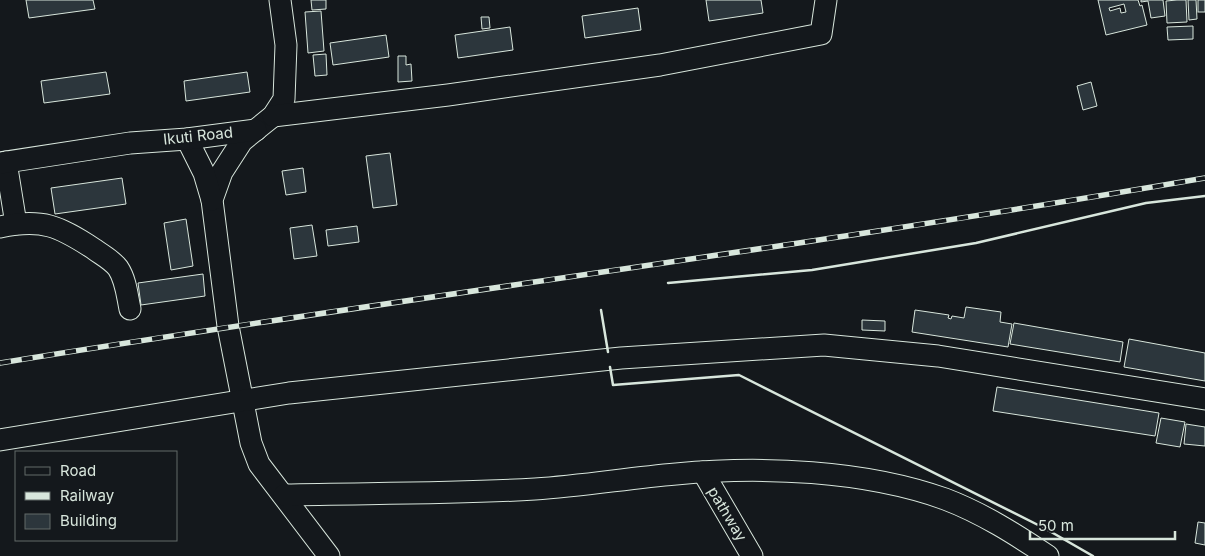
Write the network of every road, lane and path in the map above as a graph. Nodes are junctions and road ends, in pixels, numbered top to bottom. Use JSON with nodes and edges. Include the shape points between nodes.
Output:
{"nodes":[{"id":1,"x":280,"y":0,"type":"edge"},
{"id":2,"x":826,"y":0,"type":"edge"},
{"id":3,"x":273,"y":116,"type":"junction"},
{"id":4,"x":256,"y":130,"type":"junction"},
{"id":5,"x":187,"y":139,"type":"junction"},
{"id":6,"x":3,"y":162,"type":"edge"},
{"id":7,"x":212,"y":200,"type":"junction"},
{"id":8,"x":8,"y":226,"type":"edge"},
{"id":9,"x":130,"y":309,"type":"dead end"},
{"id":10,"x":241,"y":399,"type":"junction"},
{"id":11,"x":1205,"y":399,"type":"edge"},
{"id":12,"x":0,"y":440,"type":"edge"},
{"id":13,"x":703,"y":472,"type":"junction"},
{"id":14,"x":284,"y":495,"type":"junction"},
{"id":15,"x":329,"y":556,"type":"edge"},
{"id":16,"x":752,"y":556,"type":"edge"},
{"id":17,"x":1048,"y":556,"type":"edge"}],
"edges":[{"from":1,"to":3,"type":"street","via":[[286,71],[284,99]]},
{"from":2,"to":3,"type":"street","via":[[821,34],[660,65]]},
{"from":3,"to":4,"type":"street"},
{"from":4,"to":5,"type":"street","name":"Ikuti Road"},
{"from":4,"to":7,"type":"street","via":[[232,155]]},
{"from":5,"to":6,"type":"street","name":"Ikuti Road","via":[[137,142]]},
{"from":5,"to":7,"type":"street","via":[[204,173]]},
{"from":6,"to":8,"type":"street"},
{"from":7,"to":10,"type":"street"},
{"from":8,"to":9,"type":"street","via":[[46,224],[62,229],[106,257],[121,274]]},
{"from":10,"to":11,"type":"street","via":[[621,358],[824,345],[938,356]]},
{"from":10,"to":12,"type":"street"},
{"from":10,"to":14,"type":"street","via":[[247,431],[259,464]]},
{"from":13,"to":14,"type":"street","via":[[535,489]]},
{"from":13,"to":16,"type":"street","name":"pathway"},
{"from":13,"to":17,"type":"street","via":[[796,472],[892,485],[953,503],[998,524]]},
{"from":14,"to":15,"type":"street"}]}
